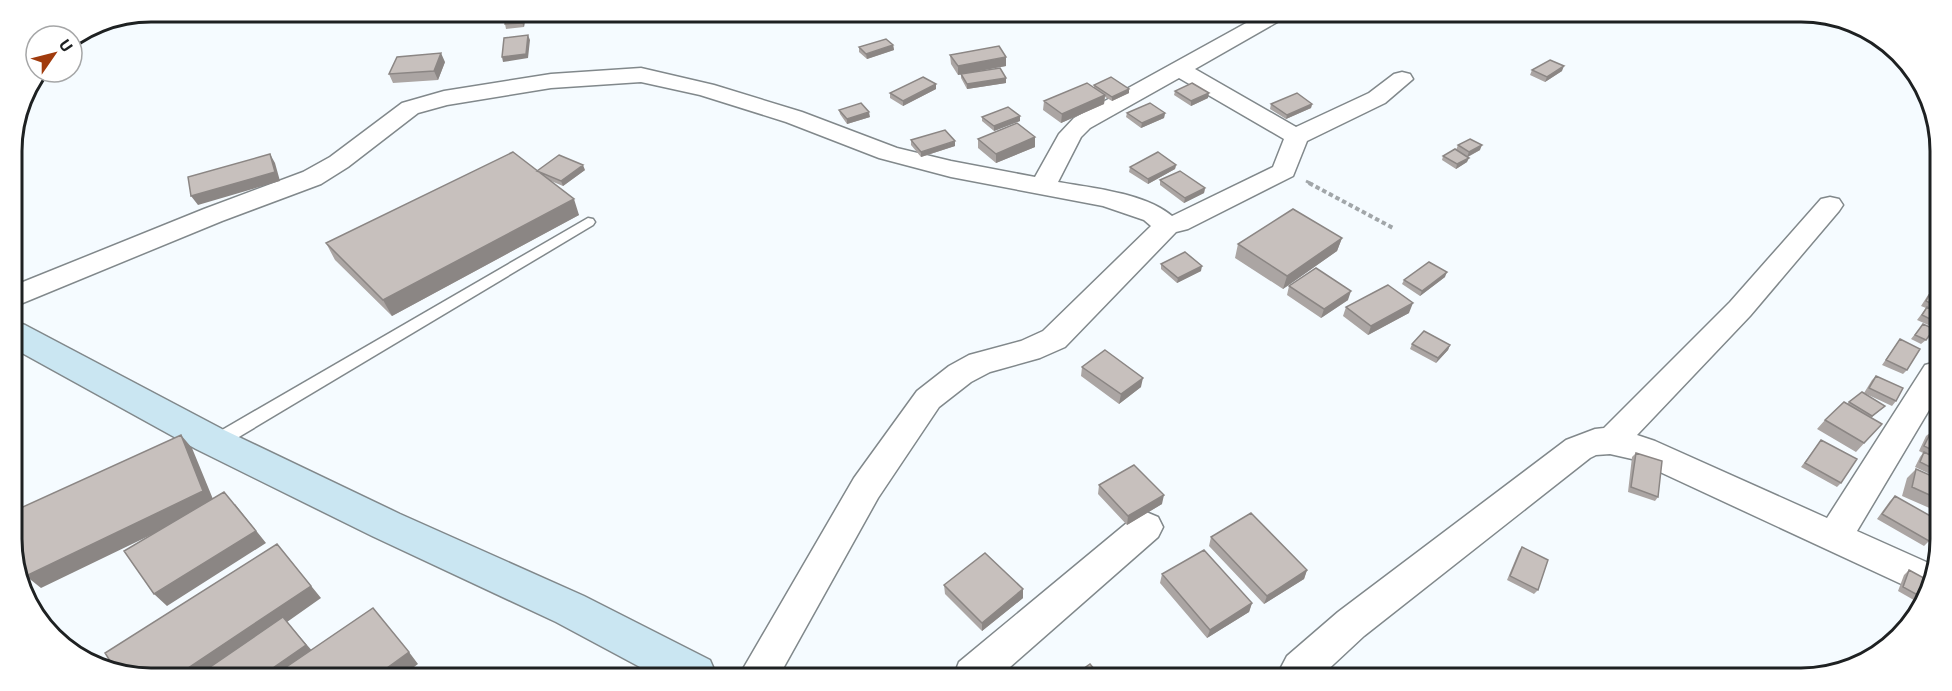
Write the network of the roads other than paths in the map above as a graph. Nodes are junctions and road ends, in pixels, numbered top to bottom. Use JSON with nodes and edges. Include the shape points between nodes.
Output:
{"nodes":[{"id":1,"x":1263,"y":22,"type":"edge"},
{"id":2,"x":1177,"y":68,"type":"junction"},
{"id":3,"x":1402,"y":79,"type":"dead end"},
{"id":4,"x":1298,"y":137,"type":"junction"},
{"id":5,"x":1043,"y":186,"type":"junction"},
{"id":6,"x":1830,"y":205,"type":"dead end"},
{"id":7,"x":588,"y":222,"type":"dead end"},
{"id":8,"x":1167,"y":226,"type":"junction"},
{"id":9,"x":23,"y":293,"type":"edge"},
{"id":10,"x":23,"y":339,"type":"edge"},
{"id":11,"x":1930,"y":383,"type":"edge"},
{"id":12,"x":1612,"y":441,"type":"junction"},
{"id":13,"x":201,"y":444,"type":"junction"},
{"id":14,"x":1146,"y":527,"type":"dead end"},
{"id":15,"x":1835,"y":536,"type":"junction"},
{"id":16,"x":1924,"y":578,"type":"edge"},
{"id":17,"x":683,"y":668,"type":"edge"},
{"id":18,"x":762,"y":668,"type":"edge"},
{"id":19,"x":980,"y":668,"type":"edge"},
{"id":20,"x":1302,"y":668,"type":"edge"}],
"edges":[{"from":1,"to":2,"type":"street"},
{"from":2,"to":4,"type":"street"},
{"from":2,"to":5,"type":"street","via":[[1082,123],[1071,134]]},
{"from":3,"to":4,"type":"street","via":[[1377,98]]},
{"from":4,"to":8,"type":"street","via":[[1284,171]]},
{"from":5,"to":8,"type":"street","via":[[1131,206],[1153,214]]},
{"from":5,"to":9,"type":"street","via":[[888,153],[794,117],[641,75],[551,81],[444,98],[410,108],[312,178]]},
{"from":6,"to":12,"type":"street","via":[[1740,309]]},
{"from":7,"to":13,"type":"lane"},
{"from":8,"to":18,"type":"street","via":[[1054,339],[980,363],[928,399],[866,488]]},
{"from":10,"to":13,"type":"street"},
{"from":11,"to":15,"type":"street"},
{"from":12,"to":15,"type":"street","via":[[1643,450]]},
{"from":12,"to":20,"type":"street","via":[[1592,441],[1578,449],[1351,624]]},
{"from":13,"to":17,"type":"street","via":[[570,609]]},
{"from":14,"to":19,"type":"street"},
{"from":15,"to":16,"type":"street"}]}
